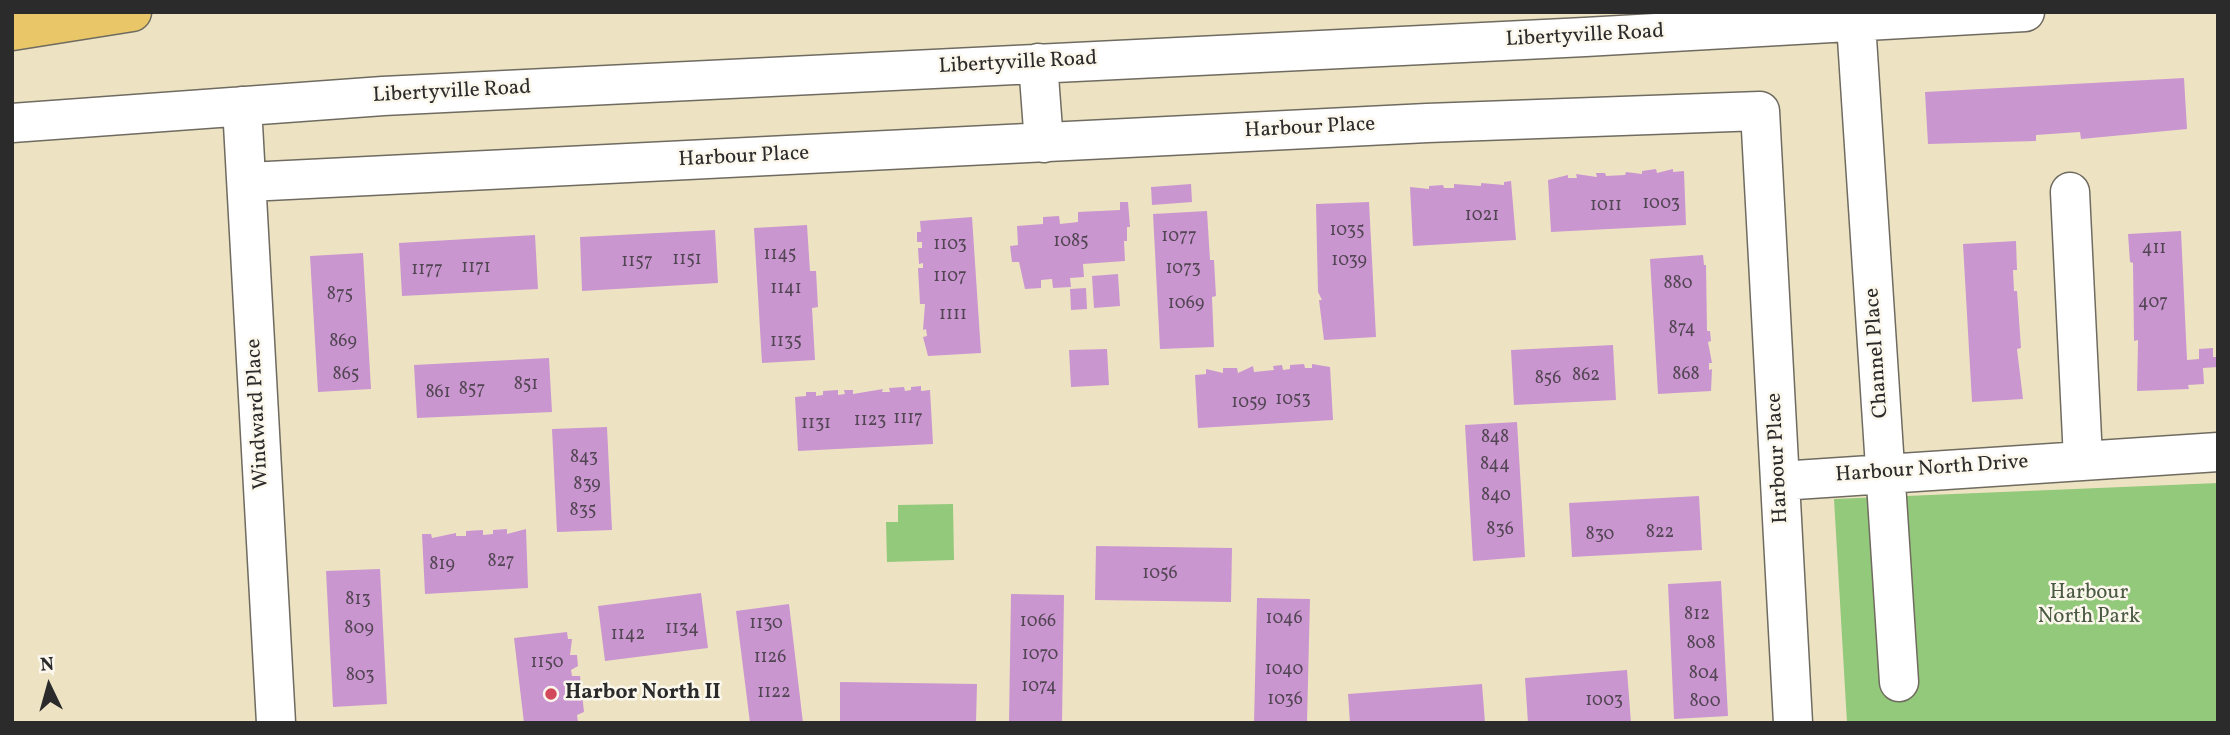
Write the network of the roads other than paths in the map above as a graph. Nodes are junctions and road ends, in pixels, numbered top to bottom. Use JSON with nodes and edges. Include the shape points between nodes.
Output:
{"nodes":[{"id":1,"x":132,"y":12,"type":"edge"},
{"id":2,"x":2025,"y":12,"type":"edge"},
{"id":3,"x":1856,"y":23,"type":"junction"},
{"id":4,"x":12,"y":32,"type":"edge"},
{"id":5,"x":1038,"y":63,"type":"junction"},
{"id":6,"x":242,"y":106,"type":"junction"},
{"id":7,"x":12,"y":123,"type":"edge"},
{"id":8,"x":1044,"y":143,"type":"junction"},
{"id":9,"x":248,"y":182,"type":"junction"},
{"id":10,"x":2070,"y":192,"type":"dead end"},
{"id":11,"x":2218,"y":452,"type":"edge"},
{"id":12,"x":2083,"y":459,"type":"junction"},
{"id":13,"x":1886,"y":473,"type":"junction"},
{"id":14,"x":1780,"y":481,"type":"junction"},
{"id":15,"x":1899,"y":682,"type":"dead end"},
{"id":16,"x":276,"y":723,"type":"edge"},
{"id":17,"x":1793,"y":723,"type":"edge"}],
"edges":[{"from":1,"to":4,"type":"highway"},
{"from":2,"to":3,"type":"street","name":"Libertyville Road"},
{"from":3,"to":5,"type":"street","name":"Libertyville Road"},
{"from":3,"to":13,"type":"street","name":"Channel Place"},
{"from":5,"to":6,"type":"street","name":"Libertyville Road"},
{"from":5,"to":8,"type":"street"},
{"from":6,"to":7,"type":"street","name":"Libertyville Road"},
{"from":6,"to":9,"type":"street","name":"Windward Place"},
{"from":8,"to":9,"type":"street","name":"Harbour Place"},
{"from":8,"to":14,"type":"street","name":"Harbour Place","via":[[1760,111]]},
{"from":9,"to":16,"type":"street","name":"Windward Place"},
{"from":10,"to":12,"type":"street"},
{"from":11,"to":12,"type":"street","name":"Harbour North Drive"},
{"from":12,"to":13,"type":"street","name":"Harbour North Drive"},
{"from":13,"to":14,"type":"street","name":"Harbour North Drive"},
{"from":13,"to":15,"type":"street","name":"Channel Place"},
{"from":14,"to":17,"type":"street","name":"Harbour Place"}]}
